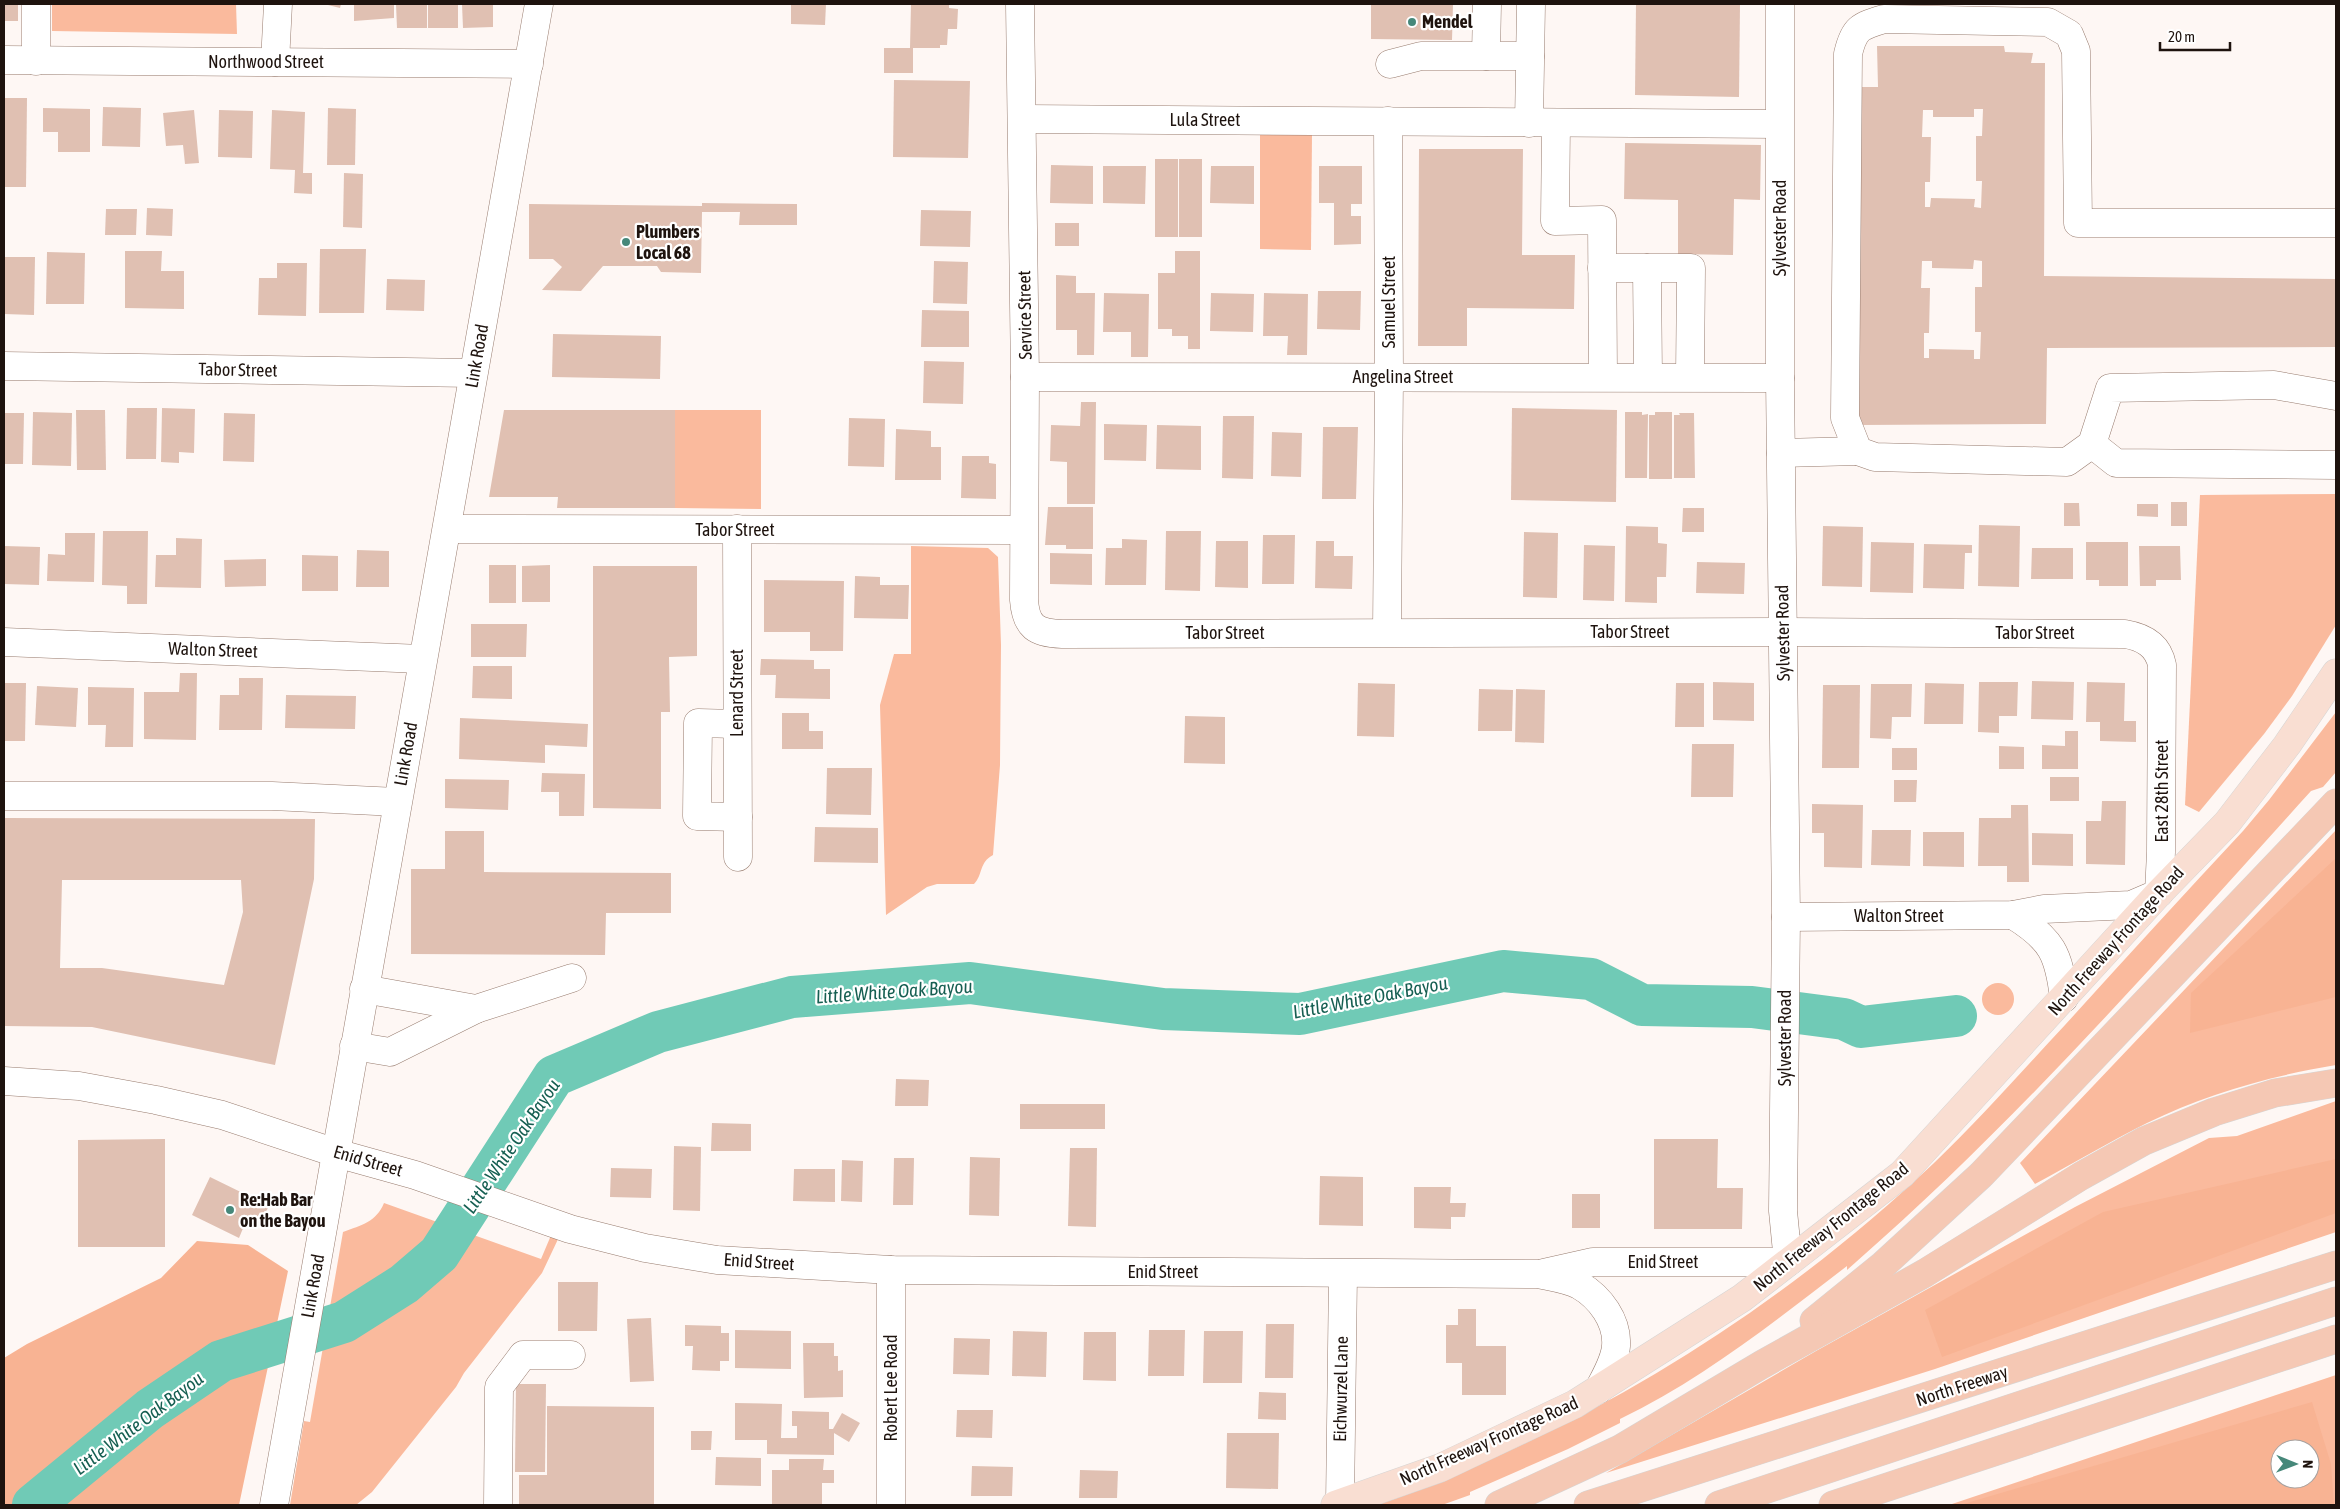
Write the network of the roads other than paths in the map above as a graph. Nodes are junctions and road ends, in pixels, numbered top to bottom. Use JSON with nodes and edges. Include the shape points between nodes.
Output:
{"nodes":[{"id":1,"x":36,"y":4,"type":"edge"},
{"id":2,"x":278,"y":4,"type":"edge"},
{"id":3,"x":539,"y":4,"type":"edge"},
{"id":4,"x":1020,"y":4,"type":"edge"},
{"id":5,"x":1487,"y":4,"type":"edge"},
{"id":6,"x":1531,"y":4,"type":"edge"},
{"id":7,"x":1780,"y":4,"type":"edge"},
{"id":8,"x":1486,"y":56,"type":"junction"},
{"id":9,"x":1530,"y":56,"type":"junction"},
{"id":10,"x":4,"y":60,"type":"edge"},
{"id":11,"x":36,"y":61,"type":"junction"},
{"id":12,"x":275,"y":62,"type":"junction"},
{"id":13,"x":529,"y":64,"type":"junction"},
{"id":14,"x":1390,"y":64,"type":"dead end"},
{"id":15,"x":1022,"y":119,"type":"junction"},
{"id":16,"x":1388,"y":121,"type":"junction"},
{"id":17,"x":1529,"y":123,"type":"junction"},
{"id":18,"x":1556,"y":123,"type":"junction"},
{"id":19,"x":1779,"y":124,"type":"junction"},
{"id":20,"x":2336,"y":223,"type":"edge"},
{"id":21,"x":1602,"y":268,"type":"junction"},
{"id":22,"x":1647,"y":268,"type":"junction"},
{"id":23,"x":4,"y":366,"type":"edge"},
{"id":24,"x":473,"y":374,"type":"junction"},
{"id":25,"x":1026,"y":377,"type":"junction"},
{"id":26,"x":1389,"y":377,"type":"junction"},
{"id":27,"x":1603,"y":377,"type":"junction"},
{"id":28,"x":1648,"y":377,"type":"junction"},
{"id":29,"x":1690,"y":377,"type":"junction"},
{"id":30,"x":1780,"y":378,"type":"junction"},
{"id":31,"x":2336,"y":396,"type":"edge"},
{"id":32,"x":2092,"y":444,"type":"junction"},
{"id":33,"x":1858,"y":451,"type":"junction"},
{"id":34,"x":1781,"y":453,"type":"junction"},
{"id":35,"x":2336,"y":465,"type":"edge"},
{"id":36,"x":446,"y":529,"type":"junction"},
{"id":37,"x":737,"y":530,"type":"junction"},
{"id":38,"x":1023,"y":530,"type":"junction"},
{"id":39,"x":1030,"y":624,"type":"joint"},
{"id":40,"x":1387,"y":632,"type":"junction"},
{"id":41,"x":1784,"y":632,"type":"junction"},
{"id":42,"x":4,"y":642,"type":"edge"},
{"id":43,"x":422,"y":659,"type":"junction"},
{"id":44,"x":2336,"y":673,"type":"edge"},
{"id":45,"x":2162,"y":719,"type":"joint"},
{"id":46,"x":737,"y":724,"type":"junction"},
{"id":47,"x":2336,"y":791,"type":"edge"},
{"id":48,"x":4,"y":796,"type":"edge"},
{"id":49,"x":397,"y":802,"type":"junction"},
{"id":50,"x":2336,"y":803,"type":"edge"},
{"id":51,"x":738,"y":817,"type":"junction"},
{"id":52,"x":2302,"y":838,"type":"junction"},
{"id":53,"x":738,"y":857,"type":"dead end"},
{"id":54,"x":2159,"y":893,"type":"junction"},
{"id":55,"x":2013,"y":916,"type":"junction"},
{"id":56,"x":1786,"y":917,"type":"junction"},
{"id":57,"x":572,"y":978,"type":"dead end"},
{"id":58,"x":364,"y":989,"type":"junction"},
{"id":59,"x":2064,"y":998,"type":"junction"},
{"id":60,"x":476,"y":1009,"type":"junction"},
{"id":61,"x":354,"y":1046,"type":"junction"},
{"id":62,"x":4,"y":1081,"type":"edge"},
{"id":63,"x":2336,"y":1083,"type":"edge"},
{"id":64,"x":336,"y":1153,"type":"junction"},
{"id":65,"x":1788,"y":1262,"type":"junction"},
{"id":66,"x":2336,"y":1264,"type":"edge"},
{"id":67,"x":891,"y":1270,"type":"junction"},
{"id":68,"x":1343,"y":1274,"type":"junction"},
{"id":69,"x":1538,"y":1274,"type":"junction"},
{"id":70,"x":2336,"y":1301,"type":"edge"},
{"id":71,"x":2336,"y":1339,"type":"edge"},
{"id":72,"x":571,"y":1355,"type":"dead end"},
{"id":73,"x":1761,"y":1365,"type":"junction"},
{"id":74,"x":1599,"y":1389,"type":"junction"},
{"id":75,"x":274,"y":1505,"type":"edge"},
{"id":76,"x":498,"y":1505,"type":"edge"},
{"id":77,"x":891,"y":1505,"type":"edge"},
{"id":78,"x":1338,"y":1505,"type":"edge"},
{"id":79,"x":1499,"y":1505,"type":"edge"},
{"id":80,"x":1588,"y":1505,"type":"edge"},
{"id":81,"x":1718,"y":1505,"type":"edge"},
{"id":82,"x":1832,"y":1505,"type":"edge"}],
"edges":[{"from":1,"to":11,"type":"street"},
{"from":2,"to":12,"type":"street"},
{"from":3,"to":13,"type":"street","name":"Link Road"},
{"from":4,"to":15,"type":"street","name":"Service Street"},
{"from":5,"to":8,"type":"street"},
{"from":6,"to":9,"type":"street"},
{"from":7,"to":19,"type":"street","name":"Sylvester Road"},
{"from":8,"to":9,"type":"street"},
{"from":8,"to":14,"type":"street","via":[[1421,56]]},
{"from":9,"to":17,"type":"street"},
{"from":10,"to":11,"type":"street","name":"Northwood Street"},
{"from":11,"to":12,"type":"street","name":"Northwood Street"},
{"from":12,"to":13,"type":"street","name":"Northwood Street"},
{"from":13,"to":24,"type":"street","name":"Link Road"},
{"from":15,"to":16,"type":"street","name":"Lula Street"},
{"from":15,"to":25,"type":"street","name":"Service Street"},
{"from":16,"to":17,"type":"street","name":"Lula Street"},
{"from":16,"to":26,"type":"street","name":"Samuel Street"},
{"from":17,"to":18,"type":"street","name":"Lula Street"},
{"from":18,"to":19,"type":"street","name":"Lula Street"},
{"from":18,"to":21,"type":"street","via":[[1555,220],[1602,220]]},
{"from":19,"to":30,"type":"street","name":"Sylvester Road"},
{"from":20,"to":33,"type":"street","via":[[2078,223],[2076,51],[2069,34],[2048,22],[1884,19],[1863,25],[1851,37],[1848,54],[1845,418]]},
{"from":21,"to":22,"type":"street"},
{"from":21,"to":27,"type":"street"},
{"from":22,"to":28,"type":"street"},
{"from":22,"to":29,"type":"street","via":[[1691,268]]},
{"from":23,"to":24,"type":"street","name":"Tabor Street"},
{"from":24,"to":36,"type":"street","name":"Link Road"},
{"from":25,"to":26,"type":"street","name":"Angelina Street"},
{"from":25,"to":38,"type":"street","name":"Service Street"},
{"from":26,"to":27,"type":"street","name":"Angelina Street"},
{"from":26,"to":40,"type":"street","name":"Samuel Street"},
{"from":27,"to":28,"type":"street","name":"Angelina Street"},
{"from":28,"to":29,"type":"street","name":"Angelina Street"},
{"from":29,"to":30,"type":"street","name":"Angelina Street"},
{"from":30,"to":34,"type":"street","name":"Sylvester Road"},
{"from":31,"to":32,"type":"street","via":[[2274,385],[2110,388]]},
{"from":32,"to":33,"type":"street","via":[[2067,462],[1874,458]]},
{"from":32,"to":35,"type":"street","via":[[2116,463]]},
{"from":33,"to":34,"type":"street"},
{"from":34,"to":41,"type":"street","name":"Sylvester Road"},
{"from":36,"to":37,"type":"street","name":"Tabor Street"},
{"from":36,"to":43,"type":"street","name":"Link Road"},
{"from":37,"to":38,"type":"street","name":"Tabor Street"},
{"from":37,"to":46,"type":"street","name":"Lenard Street"},
{"from":38,"to":39,"type":"street","name":"Service Street","via":[[1025,614]]},
{"from":39,"to":40,"type":"street","name":"Tabor Street","via":[[1045,632],[1062,634]]},
{"from":40,"to":41,"type":"street","name":"Tabor Street"},
{"from":41,"to":45,"type":"street","name":"Tabor Street","via":[[2137,636],[2155,648],[2161,658]]},
{"from":41,"to":56,"type":"street","name":"Sylvester Road"},
{"from":42,"to":43,"type":"street","name":"Walton Street"},
{"from":43,"to":49,"type":"street","name":"Link Road"},
{"from":44,"to":54,"type":"main road","name":"North Freeway Frontage Road","via":[[2287,745],[2227,823]]},
{"from":45,"to":54,"type":"street","name":"East 28th Street"},
{"from":46,"to":51,"type":"street","name":"Lenard Street"},
{"from":46,"to":51,"type":"street","via":[[698,723],[697,816]]},
{"from":47,"to":52,"type":"highway"},
{"from":48,"to":49,"type":"street","via":[[272,796]]},
{"from":49,"to":58,"type":"street","name":"Link Road"},
{"from":50,"to":52,"type":"highway"},
{"from":51,"to":53,"type":"street","name":"Lenard Street"},
{"from":52,"to":73,"type":"highway","via":[[1981,1175],[1883,1265]]},
{"from":54,"to":55,"type":"street","name":"Walton Street","via":[[2131,905],[2044,908]]},
{"from":54,"to":59,"type":"main road","name":"North Freeway Frontage Road"},
{"from":55,"to":56,"type":"street","name":"Walton Street"},
{"from":55,"to":59,"type":"street","name":"Walton Street","via":[[2036,929],[2056,956]]},
{"from":56,"to":65,"type":"street","name":"Sylvester Road","via":[[1783,1210]]},
{"from":57,"to":60,"type":"street"},
{"from":58,"to":60,"type":"street"},
{"from":58,"to":61,"type":"street","name":"Link Road"},
{"from":59,"to":65,"type":"main road","name":"North Freeway Frontage Road","via":[[1902,1174]]},
{"from":60,"to":61,"type":"street","via":[[390,1052]]},
{"from":61,"to":64,"type":"street","name":"Link Road"},
{"from":62,"to":64,"type":"street","name":"Enid Street","via":[[79,1086],[156,1100],[222,1115]]},
{"from":63,"to":73,"type":"highway","via":[[2275,1093],[2214,1112],[2144,1141],[2081,1176],[1925,1273]]},
{"from":64,"to":67,"type":"street","name":"Enid Street","via":[[415,1175],[570,1229],[645,1248],[717,1260]]},
{"from":64,"to":75,"type":"street","name":"Link Road"},
{"from":65,"to":69,"type":"street","name":"Enid Street","via":[[1593,1262]]},
{"from":65,"to":74,"type":"main road","name":"North Freeway Frontage Road","via":[[1742,1298]]},
{"from":66,"to":80,"type":"highway","name":"North Freeway"},
{"from":67,"to":68,"type":"street","name":"Enid Street"},
{"from":67,"to":77,"type":"street","name":"Robert Lee Road"},
{"from":68,"to":69,"type":"street","name":"Enid Street"},
{"from":68,"to":78,"type":"street","name":"Eichwurzel Lane"},
{"from":69,"to":74,"type":"street","name":"Enid Street","via":[[1579,1285],[1590,1292],[1611,1318],[1616,1331],[1616,1346]]},
{"from":70,"to":81,"type":"highway","name":"North Freeway"},
{"from":71,"to":82,"type":"highway"},
{"from":72,"to":76,"type":"street","via":[[523,1355],[500,1387]]},
{"from":73,"to":79,"type":"highway","via":[[1620,1449]]},
{"from":74,"to":78,"type":"main road","name":"North Freeway Frontage Road","via":[[1575,1404],[1440,1468]]}]}
